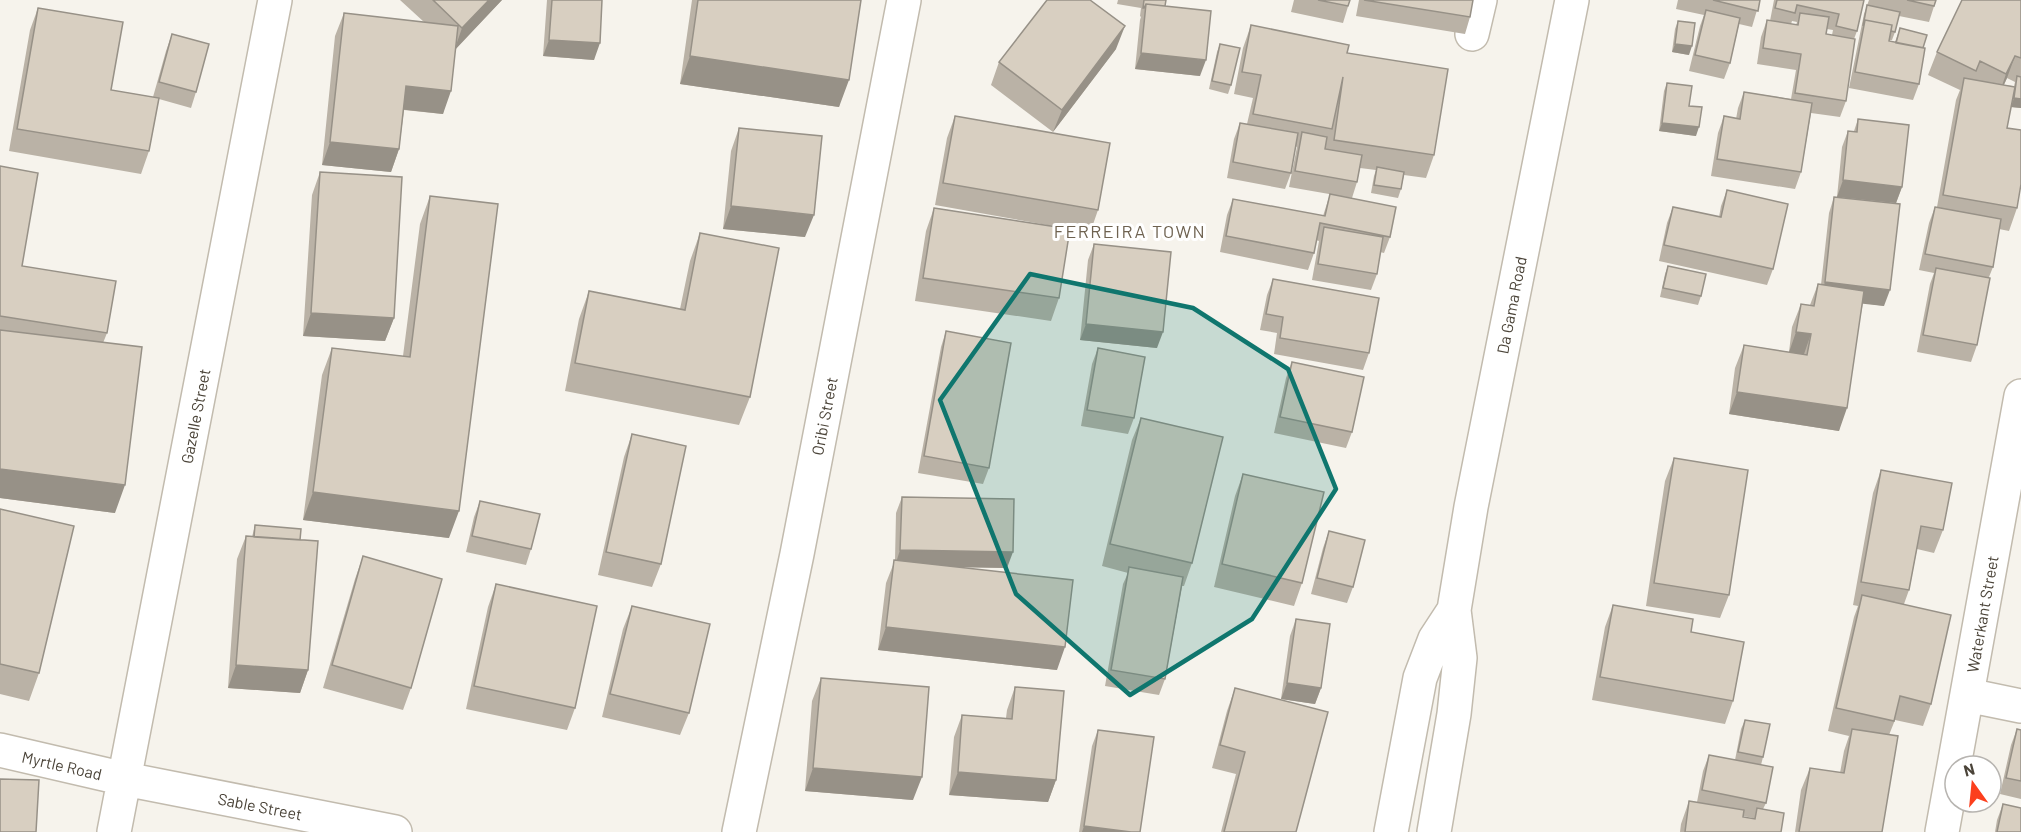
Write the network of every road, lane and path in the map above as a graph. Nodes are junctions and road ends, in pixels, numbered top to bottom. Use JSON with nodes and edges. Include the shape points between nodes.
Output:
{"nodes":[{"id":1,"x":275,"y":0,"type":"edge"},
{"id":2,"x":904,"y":0,"type":"edge"},
{"id":3,"x":1480,"y":0,"type":"edge"},
{"id":4,"x":1572,"y":0,"type":"edge"},
{"id":5,"x":1472,"y":34,"type":"edge"},
{"id":6,"x":2021,"y":396,"type":"edge"},
{"id":7,"x":1454,"y":610,"type":"junction"},
{"id":8,"x":1967,"y":695,"type":"junction"},
{"id":9,"x":2021,"y":706,"type":"edge"},
{"id":10,"x":0,"y":750,"type":"edge"},
{"id":11,"x":125,"y":779,"type":"junction"},
{"id":12,"x":114,"y":832,"type":"edge"},
{"id":13,"x":395,"y":832,"type":"edge"},
{"id":14,"x":739,"y":832,"type":"edge"},
{"id":15,"x":1391,"y":832,"type":"edge"},
{"id":16,"x":1434,"y":832,"type":"edge"},
{"id":17,"x":1942,"y":832,"type":"edge"}],
"edges":[{"from":1,"to":11,"type":"street","name":"Gazelle Street"},
{"from":2,"to":14,"type":"street","name":"Oribi Street"},
{"from":3,"to":5,"type":"street"},
{"from":4,"to":7,"type":"street","name":"Da Gama Road"},
{"from":6,"to":8,"type":"street","name":"Waterkant Street"},
{"from":7,"to":15,"type":"street","name":"Da Gama Road","via":[[1435,639],[1420,678]]},
{"from":7,"to":16,"type":"street","name":"Da Gama Road","via":[[1460,658]]},
{"from":8,"to":9,"type":"street"},
{"from":8,"to":17,"type":"street","name":"Waterkant Street"},
{"from":10,"to":11,"type":"street","name":"Myrtle Road"},
{"from":11,"to":12,"type":"street","name":"Gazelle Street"},
{"from":11,"to":13,"type":"street","name":"Sable Street"}]}
